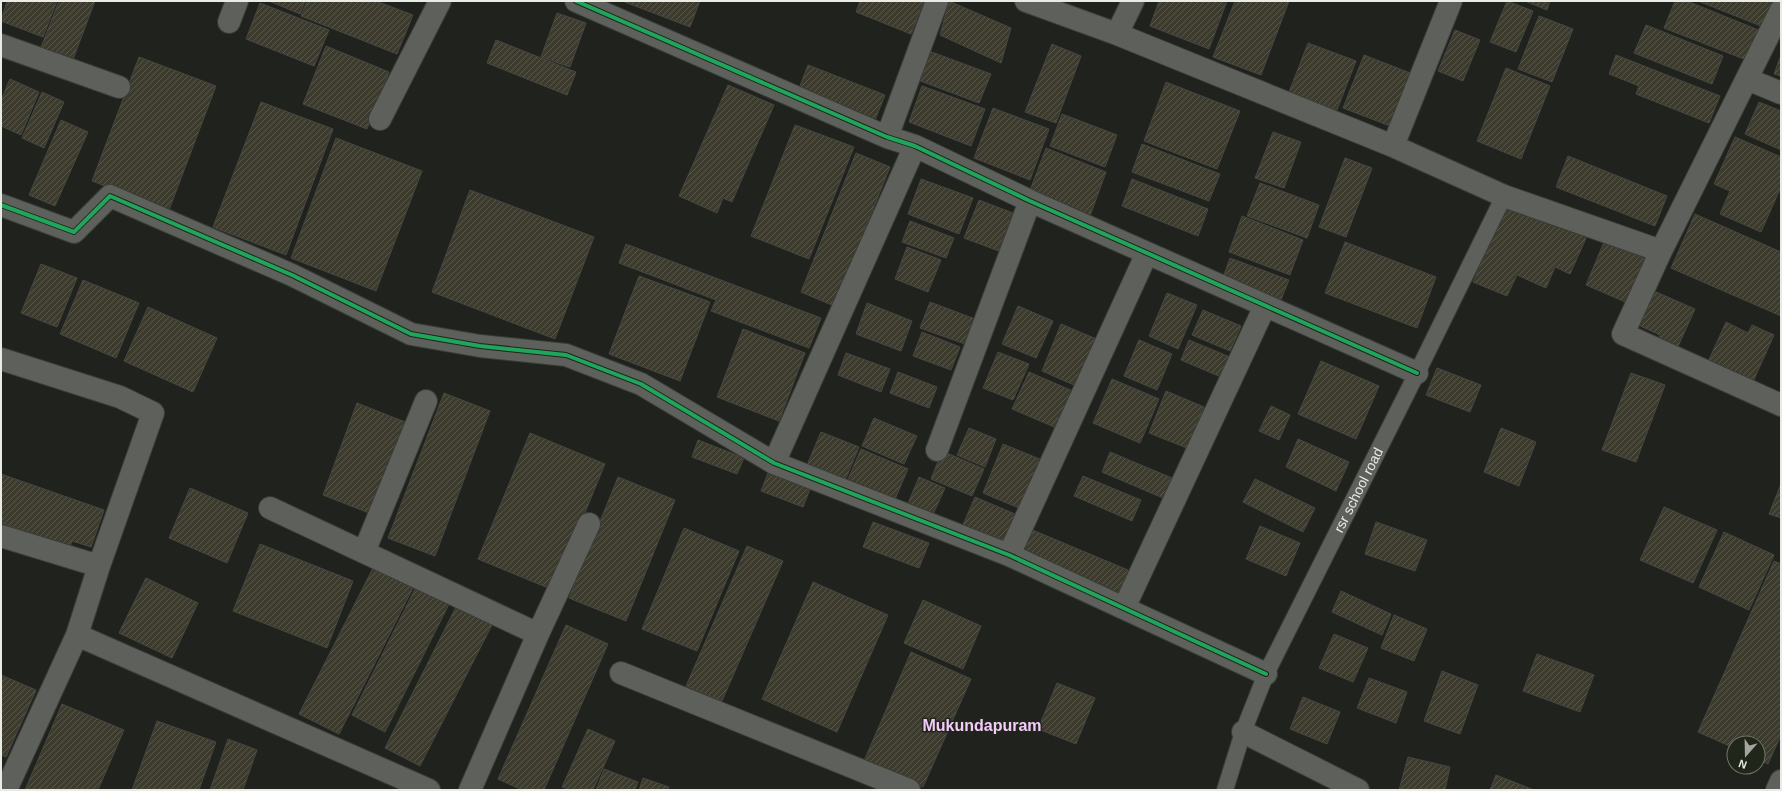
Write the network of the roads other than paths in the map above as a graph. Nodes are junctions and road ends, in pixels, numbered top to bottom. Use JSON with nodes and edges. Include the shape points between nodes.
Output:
{"nodes":[{"id":1,"x":237,"y":1,"type":"edge"},
{"id":2,"x":576,"y":1,"type":"edge"},
{"id":3,"x":937,"y":1,"type":"edge"},
{"id":4,"x":1026,"y":1,"type":"edge"},
{"id":5,"x":1133,"y":1,"type":"edge"},
{"id":6,"x":1451,"y":1,"type":"edge"},
{"id":7,"x":433,"y":3,"type":"edge"},
{"id":8,"x":1781,"y":10,"type":"edge"},
{"id":9,"x":229,"y":22,"type":"dead end"},
{"id":10,"x":1117,"y":34,"type":"junction"},
{"id":11,"x":1,"y":44,"type":"edge"},
{"id":12,"x":1747,"y":79,"type":"junction"},
{"id":13,"x":119,"y":88,"type":"dead end"},
{"id":14,"x":1781,"y":93,"type":"edge"},
{"id":15,"x":380,"y":119,"type":"dead end"},
{"id":16,"x":887,"y":137,"type":"junction"},
{"id":17,"x":915,"y":146,"type":"junction"},
{"id":18,"x":1393,"y":146,"type":"junction"},
{"id":19,"x":1504,"y":196,"type":"junction"},
{"id":20,"x":1030,"y":201,"type":"junction"},
{"id":21,"x":1,"y":205,"type":"edge"},
{"id":22,"x":1661,"y":250,"type":"junction"},
{"id":23,"x":1147,"y":253,"type":"junction"},
{"id":24,"x":1265,"y":306,"type":"junction"},
{"id":25,"x":1,"y":359,"type":"edge"},
{"id":26,"x":1418,"y":373,"type":"junction"},
{"id":27,"x":426,"y":401,"type":"dead end"},
{"id":28,"x":1781,"y":405,"type":"edge"},
{"id":29,"x":937,"y":450,"type":"dead end"},
{"id":30,"x":774,"y":463,"type":"junction"},
{"id":31,"x":270,"y":508,"type":"dead end"},
{"id":32,"x":588,"y":524,"type":"dead end"},
{"id":33,"x":1,"y":536,"type":"edge"},
{"id":34,"x":364,"y":552,"type":"junction"},
{"id":35,"x":1009,"y":555,"type":"junction"},
{"id":36,"x":99,"y":566,"type":"junction"},
{"id":37,"x":1124,"y":608,"type":"junction"},
{"id":38,"x":538,"y":634,"type":"junction"},
{"id":39,"x":77,"y":635,"type":"junction"},
{"id":40,"x":621,"y":673,"type":"dead end"},
{"id":41,"x":1266,"y":674,"type":"junction"},
{"id":42,"x":1243,"y":732,"type":"junction"},
{"id":43,"x":1781,"y":781,"type":"edge"},
{"id":44,"x":5,"y":786,"type":"edge"},
{"id":45,"x":429,"y":790,"type":"edge"},
{"id":46,"x":470,"y":790,"type":"edge"},
{"id":47,"x":909,"y":790,"type":"edge"},
{"id":48,"x":1225,"y":790,"type":"edge"},
{"id":49,"x":1358,"y":790,"type":"edge"},
{"id":50,"x":1777,"y":790,"type":"edge"}],
"edges":[{"from":1,"to":9,"type":"street"},
{"from":2,"to":16,"type":"street"},
{"from":3,"to":16,"type":"street"},
{"from":4,"to":10,"type":"street"},
{"from":5,"to":10,"type":"street"},
{"from":6,"to":18,"type":"street"},
{"from":7,"to":15,"type":"street"},
{"from":8,"to":12,"type":"street"},
{"from":10,"to":18,"type":"street"},
{"from":11,"to":13,"type":"street"},
{"from":12,"to":14,"type":"street"},
{"from":12,"to":22,"type":"street"},
{"from":16,"to":17,"type":"street"},
{"from":17,"to":20,"type":"street"},
{"from":17,"to":30,"type":"street"},
{"from":18,"to":19,"type":"street"},
{"from":19,"to":22,"type":"street"},
{"from":19,"to":26,"type":"lane","name":"rsr school road"},
{"from":20,"to":23,"type":"street"},
{"from":20,"to":29,"type":"street"},
{"from":21,"to":30,"type":"street","via":[[74,232],[110,196],[292,275],[411,334],[480,346],[566,355],[641,384]]},
{"from":22,"to":28,"type":"street","via":[[1623,334]]},
{"from":23,"to":24,"type":"street"},
{"from":23,"to":35,"type":"street"},
{"from":24,"to":26,"type":"street"},
{"from":24,"to":37,"type":"street"},
{"from":25,"to":36,"type":"street","via":[[120,397],[153,413]]},
{"from":26,"to":41,"type":"lane","name":"rsr school road"},
{"from":27,"to":34,"type":"street"},
{"from":30,"to":35,"type":"street"},
{"from":31,"to":34,"type":"street"},
{"from":32,"to":38,"type":"street"},
{"from":33,"to":36,"type":"street"},
{"from":34,"to":38,"type":"street"},
{"from":35,"to":37,"type":"street"},
{"from":36,"to":39,"type":"street"},
{"from":37,"to":41,"type":"street"},
{"from":38,"to":46,"type":"street"},
{"from":39,"to":44,"type":"street"},
{"from":39,"to":45,"type":"street"},
{"from":40,"to":47,"type":"street"},
{"from":41,"to":42,"type":"lane","name":"rsr school road"},
{"from":42,"to":48,"type":"lane","name":"rsr school road"},
{"from":42,"to":49,"type":"street"},
{"from":43,"to":50,"type":"street"}]}
